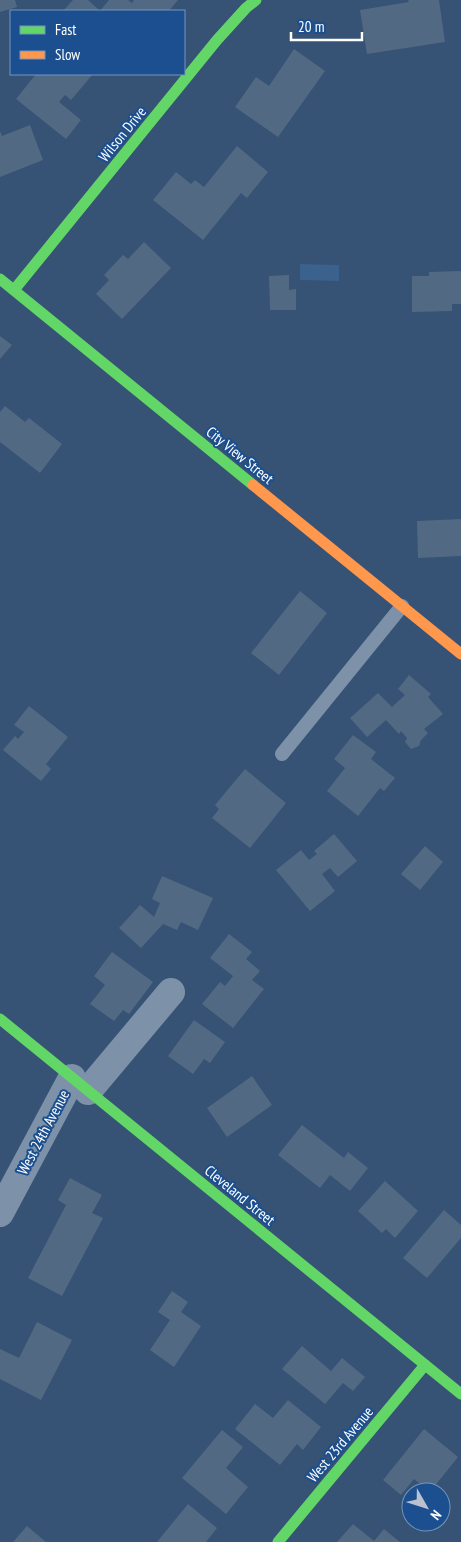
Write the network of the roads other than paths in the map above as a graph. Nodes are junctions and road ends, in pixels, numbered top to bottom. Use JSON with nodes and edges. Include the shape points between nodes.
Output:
{"nodes":[{"id":1,"x":256,"y":0,"type":"edge"},
{"id":2,"x":0,"y":279,"type":"edge"},
{"id":3,"x":14,"y":290,"type":"junction"},
{"id":4,"x":402,"y":606,"type":"junction"},
{"id":5,"x":461,"y":654,"type":"edge"},
{"id":6,"x":282,"y":754,"type":"dead end"},
{"id":7,"x":171,"y":992,"type":"dead end"},
{"id":8,"x":0,"y":1020,"type":"edge"},
{"id":9,"x":80,"y":1085,"type":"junction"},
{"id":10,"x":0,"y":1213,"type":"edge"},
{"id":11,"x":425,"y":1365,"type":"junction"},
{"id":12,"x":461,"y":1394,"type":"edge"},
{"id":13,"x":278,"y":1542,"type":"edge"}],
"edges":[{"from":1,"to":3,"type":"street","name":"Wilson Drive","via":[[217,40]]},
{"from":2,"to":3,"type":"street","name":"City View Street"},
{"from":3,"to":4,"type":"street","name":"City View Street"},
{"from":4,"to":5,"type":"street","name":"City View Street"},
{"from":4,"to":6,"type":"lane"},
{"from":7,"to":9,"type":"street","name":"West 24th Avenue"},
{"from":8,"to":9,"type":"street","name":"Cleveland Street"},
{"from":9,"to":10,"type":"street","name":"West 24th Avenue"},
{"from":9,"to":11,"type":"street","name":"Cleveland Street"},
{"from":11,"to":12,"type":"street","name":"Cleveland Street"},
{"from":11,"to":13,"type":"street","name":"West 23rd Avenue"}]}
